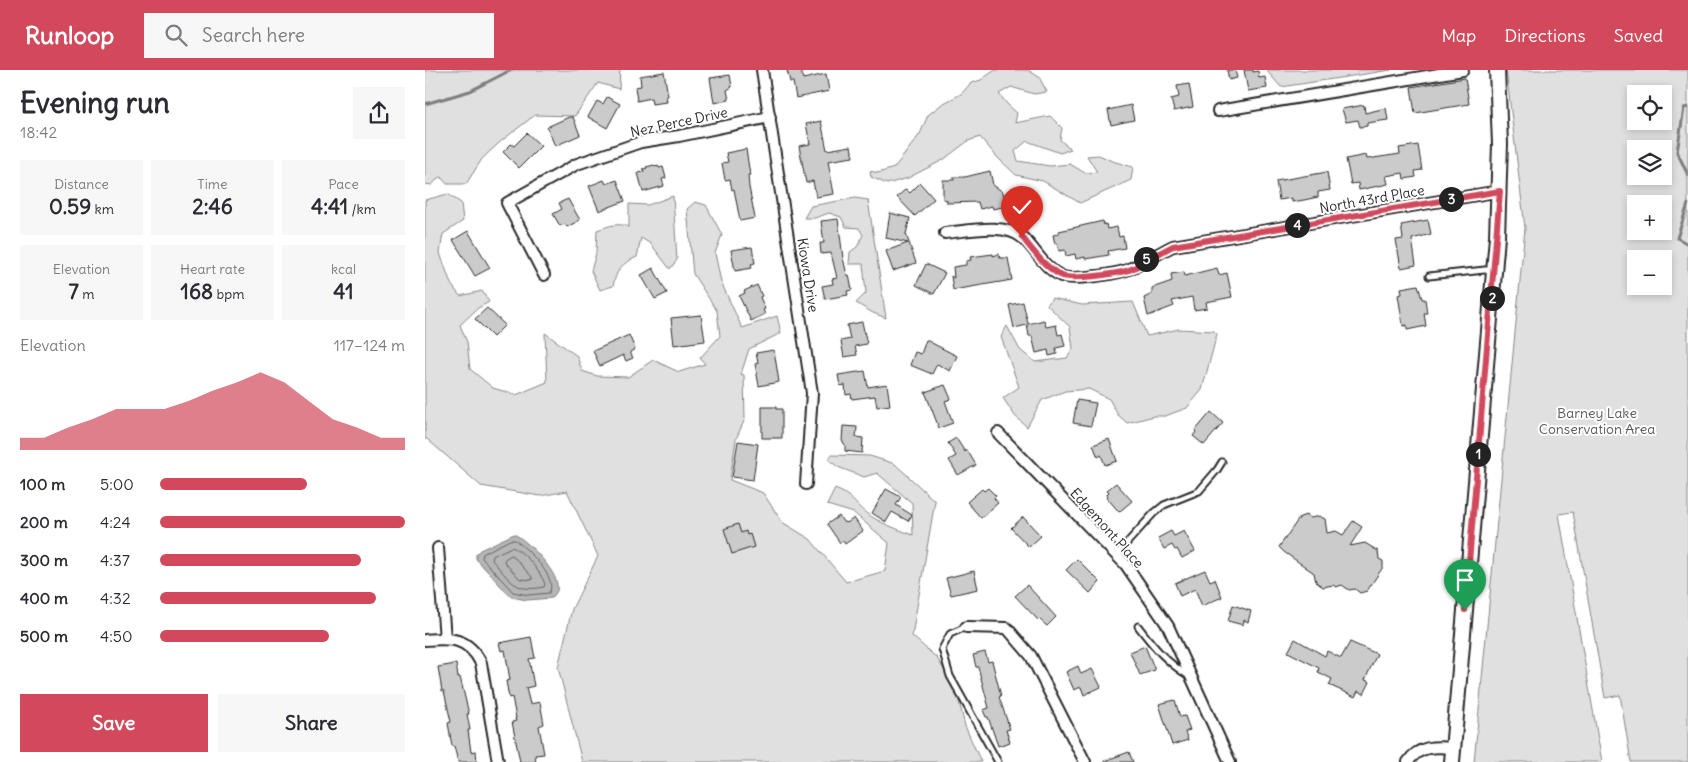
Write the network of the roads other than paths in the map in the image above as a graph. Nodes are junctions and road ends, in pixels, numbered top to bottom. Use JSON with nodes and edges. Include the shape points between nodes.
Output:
{"nodes":[{"id":1,"x":762,"y":70,"type":"edge"},
{"id":2,"x":1463,"y":70,"type":"edge"},
{"id":3,"x":1497,"y":70,"type":"edge"},
{"id":4,"x":1218,"y":111,"type":"dead end"},
{"id":5,"x":770,"y":117,"type":"junction"},
{"id":6,"x":1500,"y":191,"type":"junction"},
{"id":7,"x":945,"y":233,"type":"dead end"},
{"id":8,"x":1494,"y":269,"type":"junction"},
{"id":9,"x":544,"y":275,"type":"dead end"},
{"id":10,"x":1429,"y":276,"type":"dead end"},
{"id":11,"x":999,"y":433,"type":"dead end"},
{"id":12,"x":1222,"y":462,"type":"dead end"},
{"id":13,"x":806,"y":484,"type":"dead end"},
{"id":14,"x":438,"y":548,"type":"dead end"},
{"id":15,"x":1116,"y":555,"type":"junction"},
{"id":16,"x":1138,"y":626,"type":"dead end"},
{"id":17,"x":966,"y":627,"type":"joint"},
{"id":18,"x":445,"y":639,"type":"junction"},
{"id":19,"x":425,"y":640,"type":"edge"},
{"id":20,"x":1191,"y":678,"type":"junction"},
{"id":21,"x":1453,"y":748,"type":"junction"},
{"id":22,"x":498,"y":762,"type":"edge"},
{"id":23,"x":998,"y":762,"type":"edge"},
{"id":24,"x":1085,"y":762,"type":"edge"},
{"id":25,"x":1230,"y":762,"type":"edge"},
{"id":26,"x":1408,"y":762,"type":"edge"},
{"id":27,"x":1452,"y":762,"type":"edge"}],
"edges":[{"from":1,"to":5,"type":"street","name":"Kiowa Drive"},
{"from":2,"to":4,"type":"street"},
{"from":3,"to":6,"type":"main road"},
{"from":5,"to":9,"type":"street","name":"Nez Perce Drive","via":[[641,142],[577,164],[507,203]]},
{"from":5,"to":13,"type":"street","name":"Kiowa Drive","via":[[812,393]]},
{"from":6,"to":7,"type":"street","name":"North 43rd Place","via":[[1173,246],[1128,270],[1079,278],[1062,276],[1043,262],[1022,237],[1001,228]]},
{"from":6,"to":8,"type":"main road"},
{"from":8,"to":10,"type":"lane"},
{"from":8,"to":21,"type":"main road"},
{"from":11,"to":15,"type":"street","name":"Edgemont Place"},
{"from":12,"to":15,"type":"lane","via":[[1199,491],[1164,505]]},
{"from":14,"to":18,"type":"street"},
{"from":15,"to":20,"type":"street","name":"Edgemont Place","via":[[1168,626]]},
{"from":16,"to":20,"type":"lane","via":[[1156,650]]},
{"from":17,"to":23,"type":"lane","via":[[949,634],[942,649],[950,676]]},
{"from":17,"to":24,"type":"street","via":[[1007,628],[1031,656]]},
{"from":18,"to":19,"type":"street"},
{"from":18,"to":22,"type":"street","via":[[469,646],[481,663]]},
{"from":20,"to":25,"type":"street","name":"Edgemont Place"},
{"from":21,"to":26,"type":"street","via":[[1422,749]]},
{"from":21,"to":27,"type":"main road"}]}
